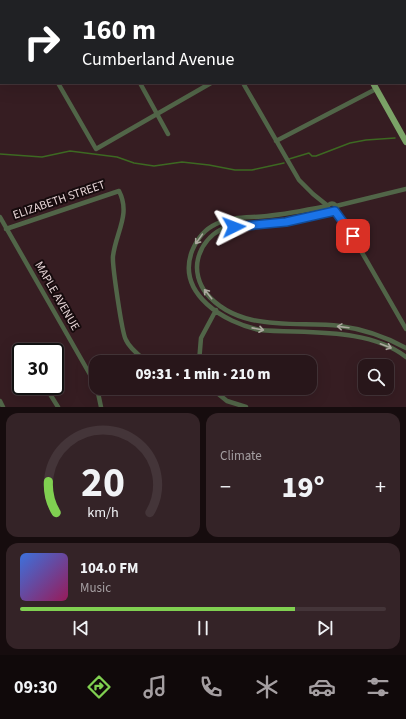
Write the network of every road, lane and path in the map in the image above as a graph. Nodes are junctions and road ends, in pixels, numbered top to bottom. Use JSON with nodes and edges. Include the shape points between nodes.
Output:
{"nodes":[{"id":1,"x":59,"y":84,"type":"edge"},
{"id":2,"x":141,"y":84,"type":"edge"},
{"id":3,"x":209,"y":84,"type":"edge"},
{"id":4,"x":244,"y":84,"type":"edge"},
{"id":5,"x":374,"y":86,"type":"edge"},
{"id":6,"x":157,"y":114,"type":"junction"},
{"id":7,"x":168,"y":134,"type":"dead end"},
{"id":8,"x":276,"y":141,"type":"junction"},
{"id":9,"x":406,"y":142,"type":"edge"},
{"id":10,"x":406,"y":189,"type":"edge"},
{"id":11,"x":328,"y":206,"type":"junction"},
{"id":12,"x":335,"y":209,"type":"junction"},
{"id":13,"x":329,"y":212,"type":"junction"},
{"id":14,"x":0,"y":218,"type":"edge"},
{"id":15,"x":6,"y":229,"type":"junction"},
{"id":16,"x":219,"y":305,"type":"junction"},
{"id":17,"x":216,"y":311,"type":"junction"},
{"id":18,"x":406,"y":329,"type":"edge"},
{"id":19,"x":406,"y":348,"type":"edge"},
{"id":20,"x":139,"y":355,"type":"edge"},
{"id":21,"x":200,"y":355,"type":"edge"},
{"id":22,"x":406,"y":357,"type":"edge"},
{"id":23,"x":89,"y":375,"type":"edge"},
{"id":24,"x":51,"y":395,"type":"edge"},
{"id":25,"x":98,"y":395,"type":"edge"},
{"id":26,"x":220,"y":395,"type":"edge"},
{"id":27,"x":0,"y":401,"type":"edge"},
{"id":28,"x":3,"y":407,"type":"edge"},
{"id":29,"x":58,"y":407,"type":"edge"},
{"id":30,"x":101,"y":407,"type":"edge"},
{"id":31,"x":246,"y":407,"type":"edge"}],
"edges":[{"from":1,"to":6,"type":"street","via":[[96,149]]},
{"from":2,"to":6,"type":"street"},
{"from":3,"to":6,"type":"street"},
{"from":4,"to":8,"type":"street"},
{"from":5,"to":8,"type":"street"},
{"from":5,"to":9,"type":"main road"},
{"from":6,"to":7,"type":"street"},
{"from":8,"to":11,"type":"street","via":[[299,180]]},
{"from":10,"to":12,"type":"street"},
{"from":11,"to":12,"type":"street","via":[[332,203]]},
{"from":11,"to":13,"type":"street"},
{"from":11,"to":17,"type":"street","one_way":true,"via":[[226,220],[204,232],[192,252],[189,272],[197,294]]},
{"from":12,"to":13,"type":"street"},
{"from":12,"to":18,"type":"street"},
{"from":16,"to":13,"type":"street","one_way":true,"via":[[205,291],[198,276],[199,257],[210,237],[227,228],[286,222]]},
{"from":14,"to":15,"type":"street","name":"MAPLE AVENUE"},
{"from":15,"to":20,"type":"street","name":"ELIZABETH STREET","via":[[119,191],[124,203],[124,214],[114,250],[113,264],[123,333],[128,345]]},
{"from":15,"to":23,"type":"street","name":"MAPLE AVENUE"},
{"from":16,"to":17,"type":"street"},
{"from":19,"to":16,"type":"street","one_way":true,"via":[[381,336],[354,328],[270,323],[242,317]]},
{"from":17,"to":21,"type":"street","via":[[201,338]]},
{"from":17,"to":22,"type":"street","one_way":true,"via":[[234,322],[254,329],[351,336],[385,346]]},
{"from":24,"to":29,"type":"street"},
{"from":25,"to":30,"type":"street","name":"MAPLE AVENUE"},
{"from":26,"to":31,"type":"street","via":[[227,401]]},
{"from":27,"to":28,"type":"street"}]}
